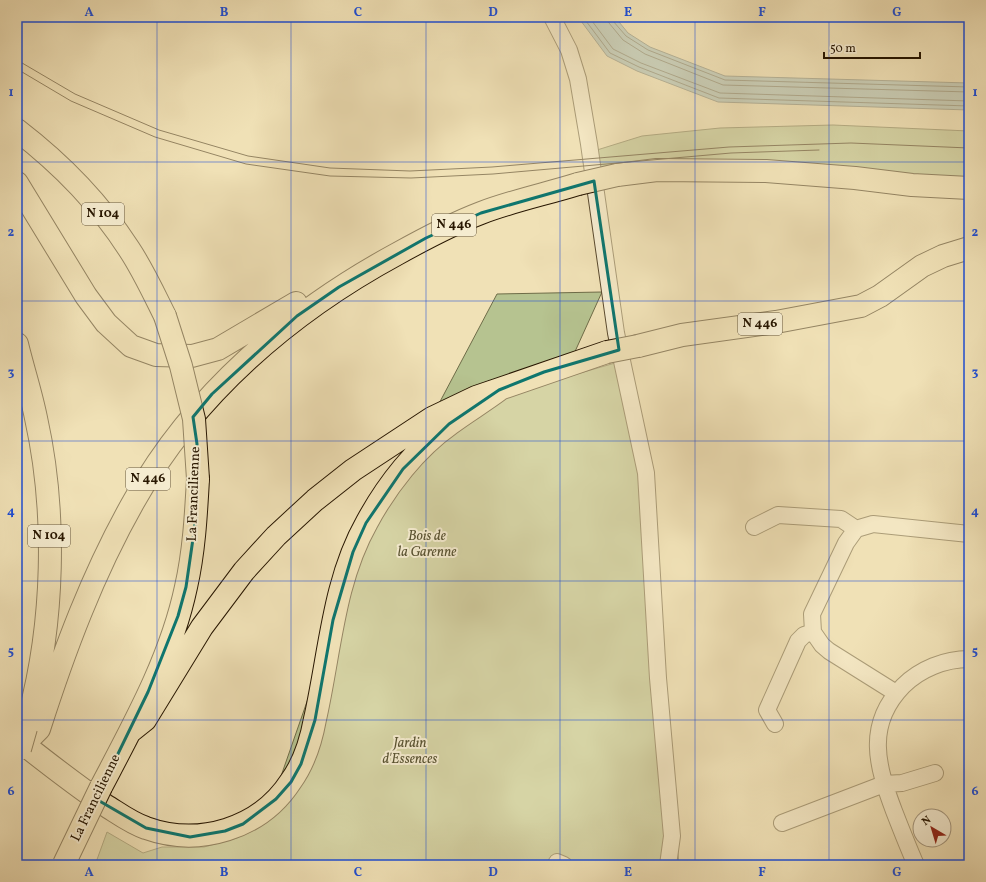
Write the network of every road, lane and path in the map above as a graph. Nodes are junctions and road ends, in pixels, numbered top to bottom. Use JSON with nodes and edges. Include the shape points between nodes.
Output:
{"nodes":[{"id":1,"x":552,"y":17,"type":"edge"},
{"id":2,"x":17,"y":130,"type":"edge"},
{"id":3,"x":17,"y":183,"type":"edge"},
{"id":4,"x":969,"y":188,"type":"edge"},
{"id":5,"x":969,"y":248,"type":"edge"},
{"id":6,"x":340,"y":287,"type":"junction"},
{"id":7,"x":17,"y":344,"type":"edge"},
{"id":8,"x":499,"y":390,"type":"junction"},
{"id":9,"x":754,"y":527,"type":"dead end"},
{"id":10,"x":856,"y":529,"type":"junction"},
{"id":11,"x":969,"y":534,"type":"edge"},
{"id":12,"x":813,"y":632,"type":"junction"},
{"id":13,"x":969,"y":659,"type":"edge"},
{"id":14,"x":896,"y":693,"type":"junction"},
{"id":15,"x":774,"y":724,"type":"dead end"},
{"id":16,"x":130,"y":732,"type":"junction"},
{"id":17,"x":22,"y":742,"type":"edge"},
{"id":18,"x":935,"y":773,"type":"dead end"},
{"id":19,"x":884,"y":784,"type":"junction"},
{"id":20,"x":782,"y":823,"type":"dead end"},
{"id":21,"x":64,"y":865,"type":"edge"},
{"id":22,"x":668,"y":865,"type":"edge"},
{"id":23,"x":916,"y":865,"type":"edge"}],
"edges":[{"from":1,"to":22,"type":"street","via":[[569,50],[578,79],[616,333],[646,474],[658,678],[672,836]]},
{"from":2,"to":16,"type":"highway","name":"La Francilienne","number":"N 104","bridge":true,"via":[[40,147],[64,171],[110,222],[129,250],[165,316],[194,419],[198,479],[192,554],[182,602],[166,649]]},
{"from":3,"to":6,"type":"highway","via":[[86,296],[106,323],[131,346],[156,355],[192,356],[218,349],[317,291]]},
{"from":4,"to":6,"type":"highway","number":"N 446","bridge":true,"via":[[766,171],[657,170],[617,176],[578,184],[481,213],[426,238]]},
{"from":5,"to":8,"type":"highway","number":"N 446","bridge":true,"via":[[922,266],[880,296],[861,306],[776,322],[682,335],[607,352],[544,372]]},
{"from":6,"to":17,"type":"highway","number":"N 446","via":[[298,316],[251,355],[212,394],[165,452],[134,500],[96,576],[63,655],[39,729]]},
{"from":7,"to":17,"type":"highway","number":"N 104","via":[[36,418],[43,459],[49,540],[47,612],[39,678]]},
{"from":8,"to":16,"type":"highway","number":"N 446","via":[[476,397],[432,418],[353,470],[309,505],[244,571],[202,627],[145,720]]},
{"from":8,"to":17,"type":"highway","via":[[425,445],[386,491],[366,523],[353,552],[333,620],[308,745],[291,782],[261,813],[243,824],[206,835],[190,837],[146,828],[70,782]]},
{"from":9,"to":10,"type":"street","via":[[778,515],[841,519]]},
{"from":10,"to":11,"type":"street","via":[[873,524]]},
{"from":10,"to":12,"type":"street","via":[[846,543],[812,614]]},
{"from":12,"to":14,"type":"street","via":[[829,651]]},
{"from":12,"to":15,"type":"street","via":[[804,634],[798,641],[767,710]]},
{"from":13,"to":14,"type":"street","via":[[948,661],[919,673]]},
{"from":14,"to":19,"type":"street","via":[[885,711],[877,739],[878,760]]},
{"from":16,"to":21,"type":"highway","name":"La Francilienne","number":"N 104","bridge":true},
{"from":18,"to":19,"type":"street"},
{"from":19,"to":20,"type":"street"},
{"from":19,"to":23,"type":"street"}]}
